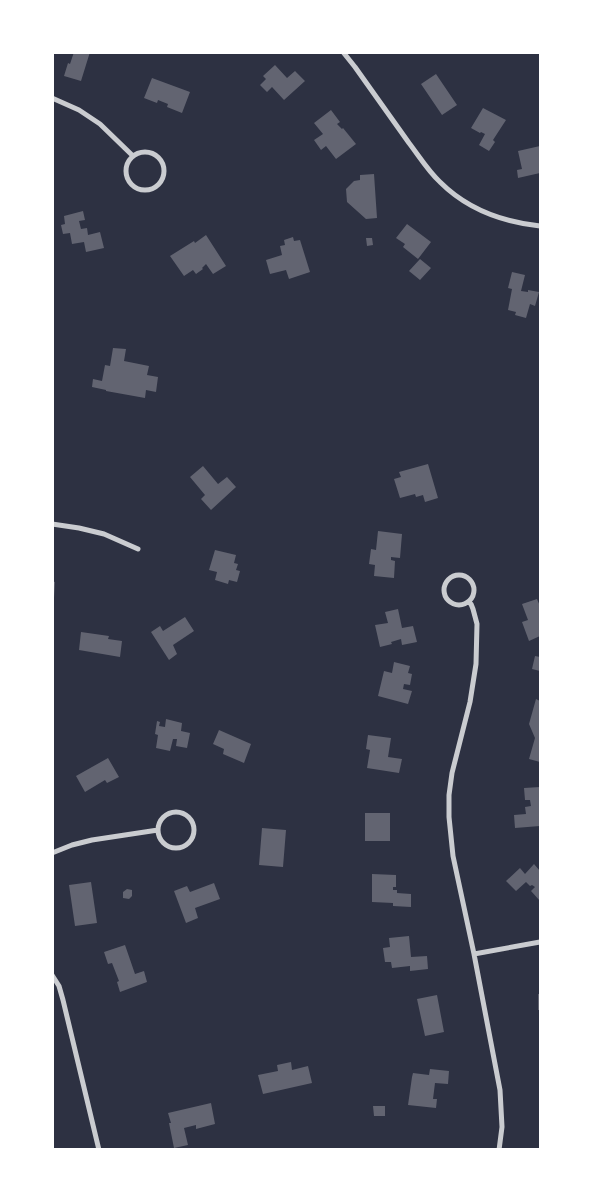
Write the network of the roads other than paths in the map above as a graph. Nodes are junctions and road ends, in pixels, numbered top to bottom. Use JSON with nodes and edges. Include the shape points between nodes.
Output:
{"nodes":[{"id":1,"x":343,"y":52,"type":"edge"},
{"id":2,"x":52,"y":98,"type":"edge"},
{"id":3,"x":133,"y":156,"type":"junction"},
{"id":4,"x":540,"y":226,"type":"edge"},
{"id":5,"x":52,"y":524,"type":"edge"},
{"id":6,"x":138,"y":549,"type":"dead end"},
{"id":7,"x":468,"y":602,"type":"junction"},
{"id":8,"x":158,"y":830,"type":"junction"},
{"id":9,"x":52,"y":853,"type":"edge"},
{"id":10,"x":540,"y":942,"type":"edge"},
{"id":11,"x":474,"y":954,"type":"junction"},
{"id":12,"x":52,"y":975,"type":"edge"},
{"id":13,"x":99,"y":1150,"type":"edge"},
{"id":14,"x":500,"y":1150,"type":"edge"}],
"edges":[{"from":1,"to":4,"type":"street","via":[[439,182],[463,201],[491,215]]},
{"from":2,"to":3,"type":"street","via":[[100,124]]},
{"from":3,"to":3,"type":"street","via":[[126,167],[127,180],[144,191],[156,188],[165,172],[161,160],[145,152]]},
{"from":5,"to":6,"type":"street","via":[[104,534]]},
{"from":7,"to":7,"type":"street","via":[[473,595],[471,582],[463,576],[446,582],[446,597],[453,604]]},
{"from":7,"to":11,"type":"street","via":[[477,624],[476,664],[452,773],[449,817],[452,856]]},
{"from":8,"to":8,"type":"street","via":[[166,815],[177,812],[188,816],[194,826],[189,843],[178,848],[166,845]]},
{"from":8,"to":9,"type":"street","via":[[92,840]]},
{"from":10,"to":11,"type":"street"},
{"from":11,"to":14,"type":"street","via":[[500,1090]]},
{"from":12,"to":13,"type":"street","via":[[63,1000]]}]}
